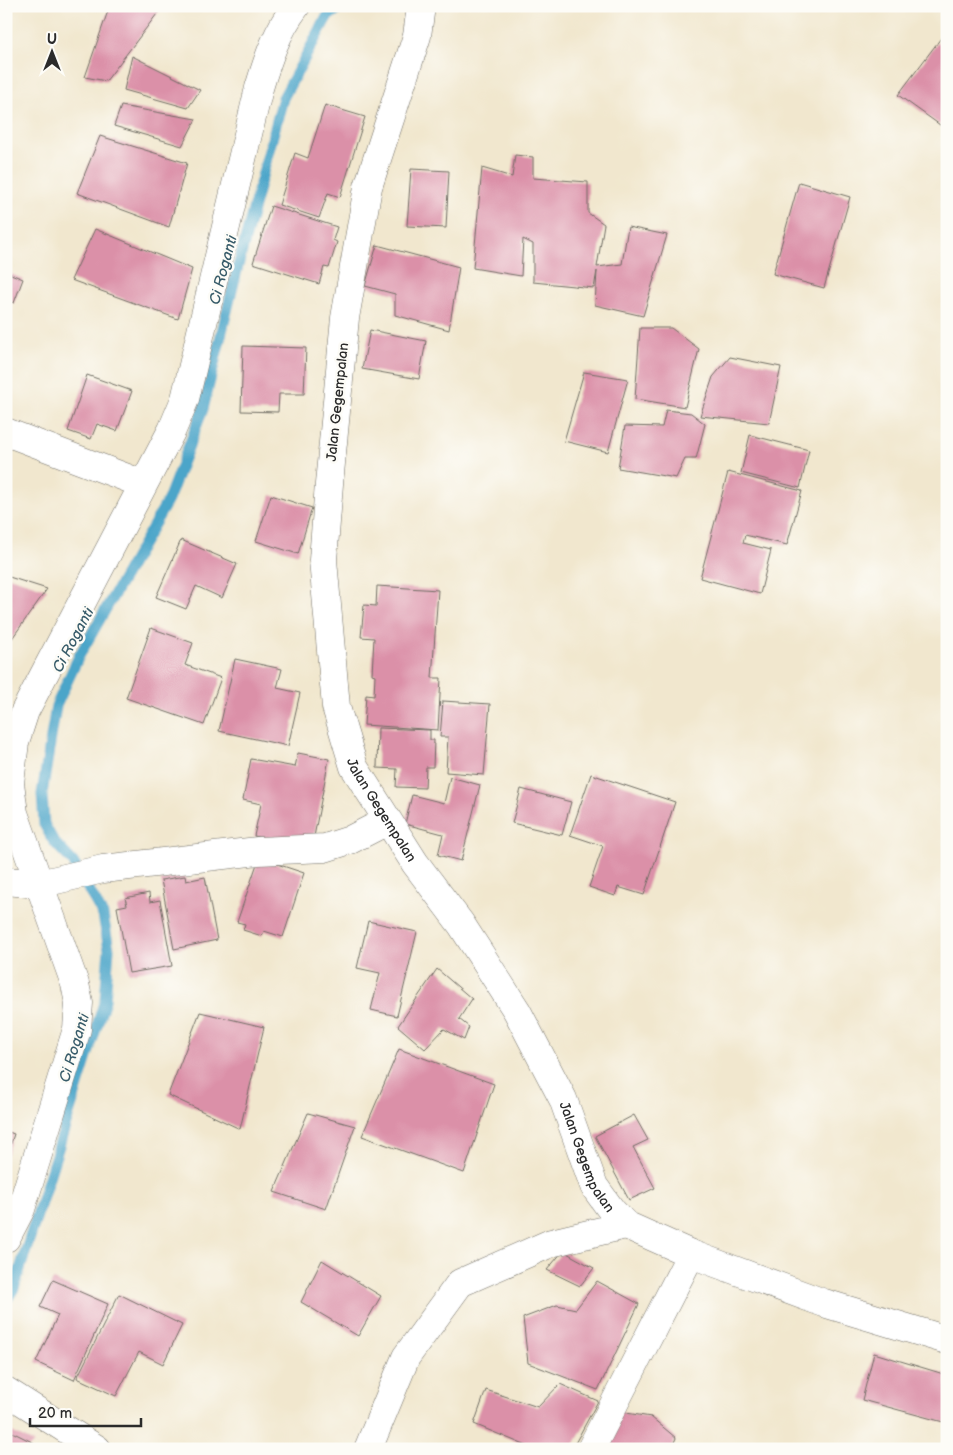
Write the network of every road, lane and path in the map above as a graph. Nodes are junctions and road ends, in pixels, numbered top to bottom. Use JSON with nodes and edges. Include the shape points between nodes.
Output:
{"nodes":[{"id":1,"x":296,"y":6,"type":"edge"},
{"id":2,"x":422,"y":7,"type":"edge"},
{"id":3,"x":6,"y":432,"type":"edge"},
{"id":4,"x":144,"y":484,"type":"junction"},
{"id":5,"x":387,"y":820,"type":"junction"},
{"id":6,"x":6,"y":881,"type":"edge"},
{"id":7,"x":51,"y":881,"type":"junction"},
{"id":8,"x":626,"y":1225,"type":"junction"},
{"id":9,"x":6,"y":1238,"type":"edge"},
{"id":10,"x":691,"y":1254,"type":"junction"},
{"id":11,"x":947,"y":1340,"type":"edge"},
{"id":12,"x":6,"y":1391,"type":"edge"},
{"id":13,"x":97,"y":1449,"type":"edge"},
{"id":14,"x":368,"y":1449,"type":"edge"},
{"id":15,"x":591,"y":1449,"type":"edge"}],
"edges":[{"from":1,"to":4,"type":"street","via":[[272,45],[259,88],[185,399]]},
{"from":2,"to":5,"type":"street","name":"Jalan Gegempalan","via":[[417,36],[368,187],[345,318],[323,560],[336,708],[354,767]]},
{"from":3,"to":4,"type":"street"},
{"from":4,"to":7,"type":"street","via":[[25,711],[15,742],[10,784],[14,813]]},
{"from":5,"to":7,"type":"street","via":[[350,840],[325,848],[103,869]]},
{"from":5,"to":8,"type":"street","name":"Jalan Gegempalan","via":[[461,924],[517,1011],[563,1098],[594,1186]]},
{"from":6,"to":7,"type":"street"},
{"from":7,"to":9,"type":"street","via":[[79,1003],[78,1029],[21,1209]]},
{"from":8,"to":10,"type":"street","name":"Jalan Gegempalan"},
{"from":8,"to":14,"type":"street","via":[[551,1243],[460,1283],[406,1357]]},
{"from":10,"to":11,"type":"street","name":"Jalan Gegempalan","via":[[824,1303]]},
{"from":10,"to":15,"type":"street"},
{"from":12,"to":13,"type":"street"}]}
